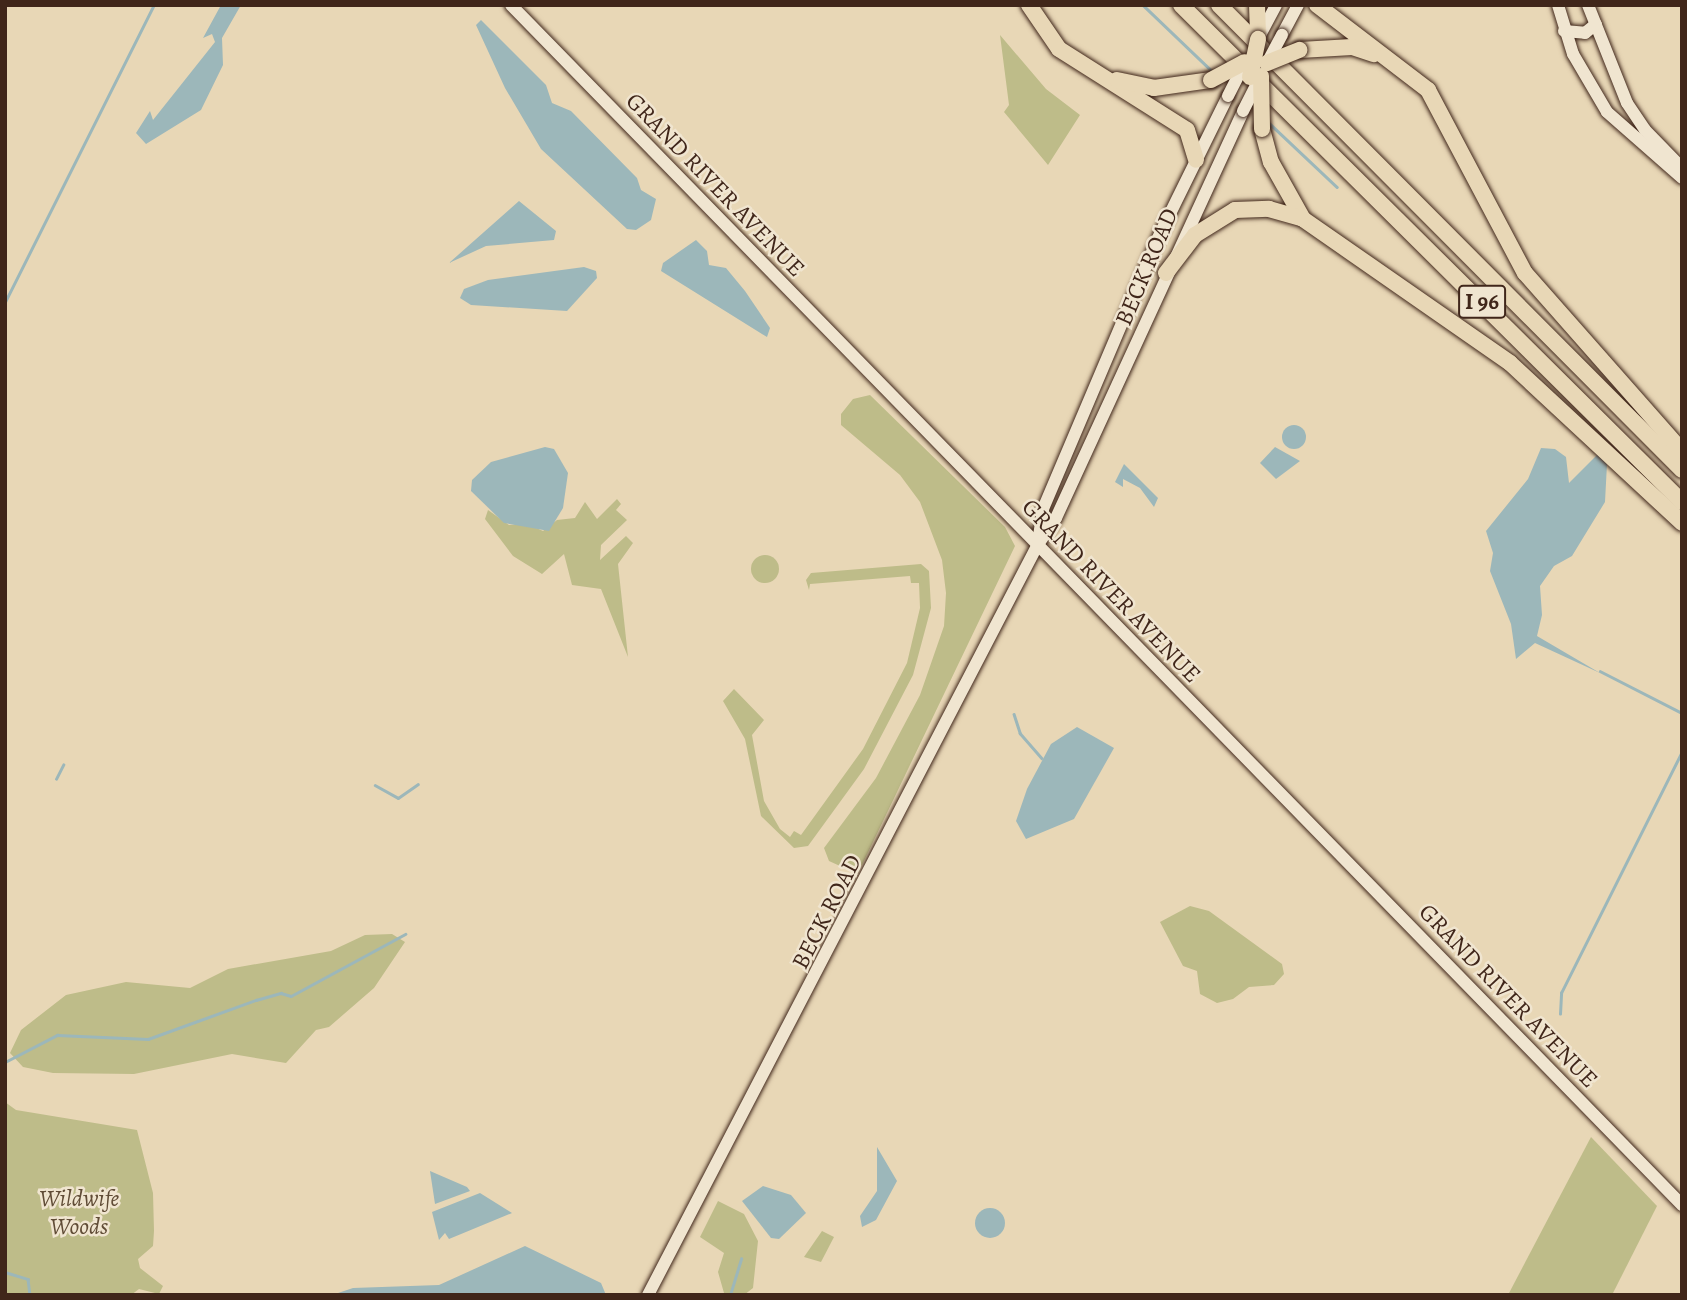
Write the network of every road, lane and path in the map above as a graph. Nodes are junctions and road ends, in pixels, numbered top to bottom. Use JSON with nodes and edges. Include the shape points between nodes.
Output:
{"nodes":[{"id":1,"x":511,"y":5,"type":"edge"},
{"id":2,"x":1029,"y":5,"type":"edge"},
{"id":3,"x":1181,"y":5,"type":"edge"},
{"id":4,"x":1219,"y":5,"type":"edge"},
{"id":5,"x":1276,"y":5,"type":"edge"},
{"id":6,"x":1298,"y":5,"type":"edge"},
{"id":7,"x":1317,"y":5,"type":"edge"},
{"id":8,"x":1558,"y":5,"type":"edge"},
{"id":9,"x":1588,"y":5,"type":"edge"},
{"id":10,"x":1260,"y":12,"type":"edge"},
{"id":11,"x":1596,"y":24,"type":"junction"},
{"id":12,"x":1564,"y":31,"type":"junction"},
{"id":13,"x":1282,"y":35,"type":"joint"},
{"id":14,"x":1258,"y":61,"type":"junction"},
{"id":15,"x":1088,"y":69,"type":"junction"},
{"id":16,"x":1405,"y":69,"type":"junction"},
{"id":17,"x":1228,"y":96,"type":"joint"},
{"id":18,"x":1627,"y":103,"type":"junction"},
{"id":19,"x":1242,"y":111,"type":"joint"},
{"id":20,"x":1607,"y":112,"type":"junction"},
{"id":21,"x":1196,"y":160,"type":"junction"},
{"id":22,"x":1682,"y":168,"type":"edge"},
{"id":23,"x":1682,"y":178,"type":"edge"},
{"id":24,"x":1303,"y":219,"type":"junction"},
{"id":25,"x":1166,"y":273,"type":"junction"},
{"id":26,"x":1682,"y":451,"type":"edge"},
{"id":27,"x":1682,"y":470,"type":"edge"},
{"id":28,"x":1682,"y":502,"type":"edge"},
{"id":29,"x":1682,"y":523,"type":"edge"},
{"id":30,"x":1037,"y":545,"type":"junction"},
{"id":31,"x":1682,"y":1205,"type":"edge"},
{"id":32,"x":648,"y":1295,"type":"edge"}],
"edges":[{"from":1,"to":30,"type":"main road","name":"GRAND RIVER AVENUE"},
{"from":2,"to":15,"type":"highway","via":[[1059,49]]},
{"from":3,"to":28,"type":"highway","number":"I 96"},
{"from":4,"to":27,"type":"highway","number":"I 96"},
{"from":5,"to":10,"type":"main road"},
{"from":6,"to":13,"type":"main road"},
{"from":7,"to":16,"type":"highway"},
{"from":8,"to":12,"type":"main road"},
{"from":9,"to":11,"type":"main road"},
{"from":10,"to":14,"type":"highway"},
{"from":11,"to":12,"type":"main road","via":[[1585,33]]},
{"from":11,"to":18,"type":"main road"},
{"from":12,"to":20,"type":"main road"},
{"from":13,"to":14,"type":"highway","bridge":true},
{"from":14,"to":15,"type":"highway","bridge":true,"via":[[1211,79],[1154,88]]},
{"from":14,"to":16,"type":"highway","bridge":true,"via":[[1300,50],[1352,47]]},
{"from":14,"to":17,"type":"highway","bridge":true},
{"from":14,"to":19,"type":"highway","bridge":true},
{"from":14,"to":24,"type":"highway","bridge":true,"via":[[1262,129],[1270,162]]},
{"from":15,"to":21,"type":"highway","via":[[1180,123],[1191,135]]},
{"from":16,"to":26,"type":"highway","via":[[1444,112],[1525,273],[1557,316]]},
{"from":17,"to":21,"type":"main road","name":"BECK ROAD"},
{"from":18,"to":20,"type":"main road","via":[[1613,105]]},
{"from":18,"to":22,"type":"main road","via":[[1645,130]]},
{"from":19,"to":25,"type":"main road","name":"BECK ROAD"},
{"from":20,"to":23,"type":"main road"},
{"from":21,"to":30,"type":"main road","name":"BECK ROAD","via":[[1043,509]]},
{"from":24,"to":25,"type":"highway","via":[[1269,209],[1235,210],[1195,235]]},
{"from":24,"to":29,"type":"highway","via":[[1510,363]]},
{"from":25,"to":30,"type":"main road","name":"BECK ROAD","via":[[1121,382],[1056,518]]},
{"from":30,"to":31,"type":"main road","name":"GRAND RIVER AVENUE"},
{"from":30,"to":32,"type":"main road","name":"BECK ROAD"}]}
